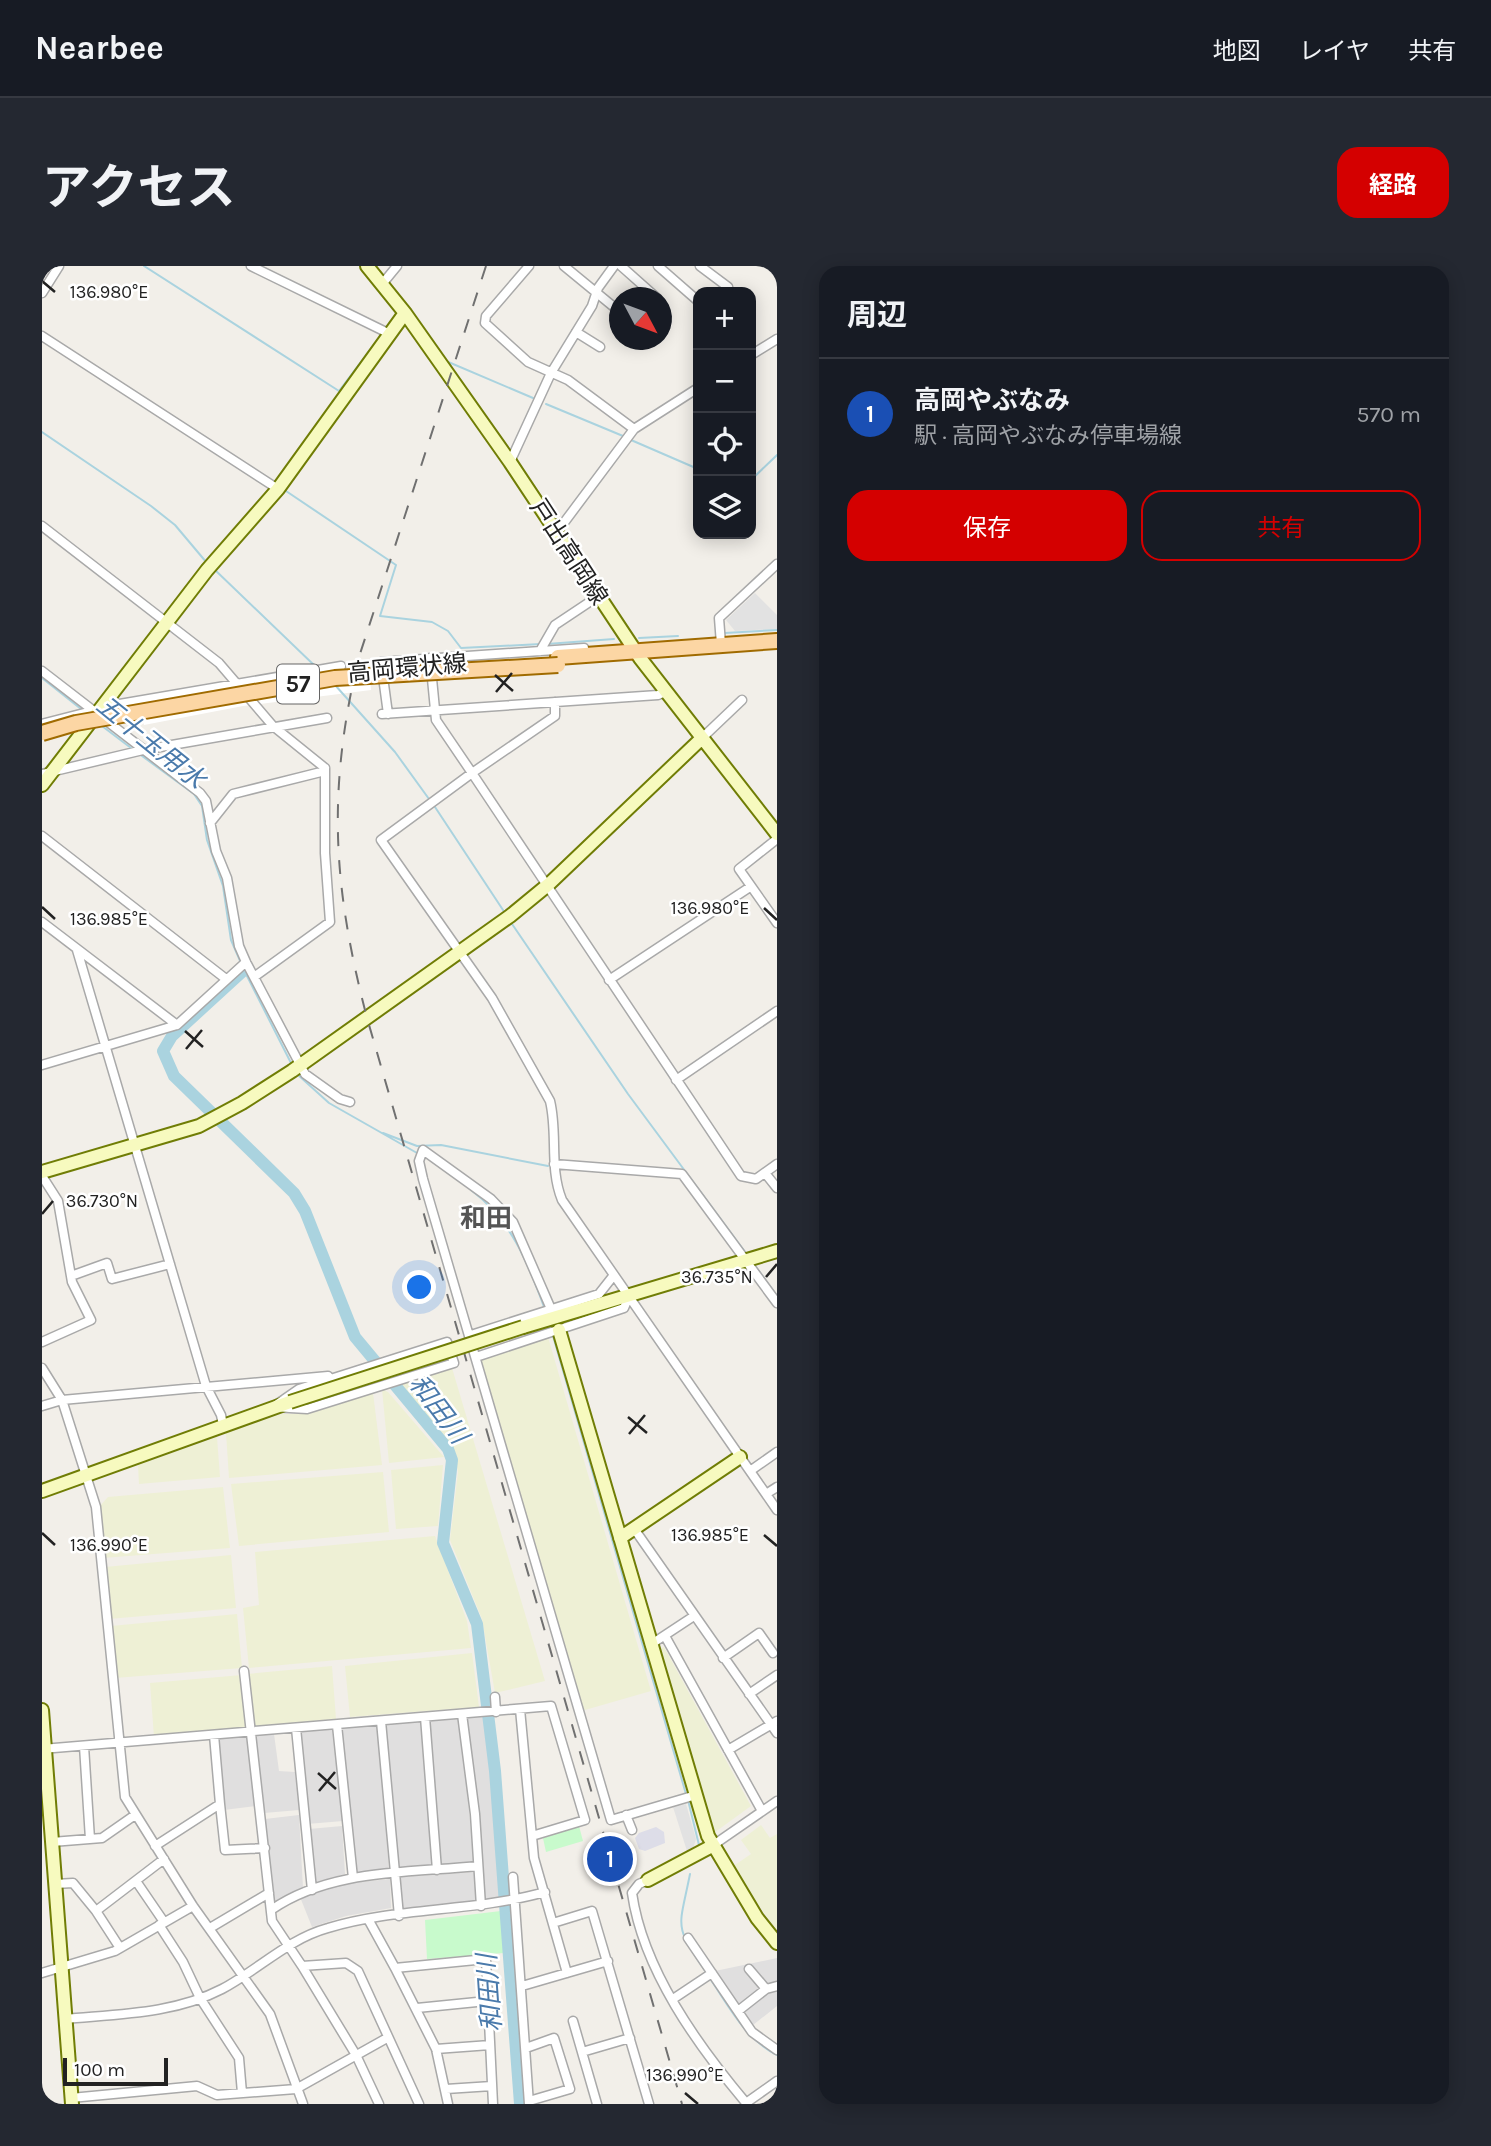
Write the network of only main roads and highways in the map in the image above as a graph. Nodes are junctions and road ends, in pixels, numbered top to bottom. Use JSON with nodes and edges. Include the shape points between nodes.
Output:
{"nodes":[{"id":1,"x":777,"y":641,"type":"edge"},
{"id":2,"x":777,"y":651,"type":"edge"},
{"id":3,"x":638,"y":655,"type":"junction"},
{"id":4,"x":42,"y":728,"type":"edge"}],
"edges":[{"from":1,"to":3,"type":"main road","name":"高岡環状線","number":"57"},
{"from":2,"to":3,"type":"main road","name":"高岡環状線","number":"57"},
{"from":3,"to":4,"type":"main road","name":"高岡環状線","number":"57","bridge":true,"via":[[332,674],[202,694]]}]}
